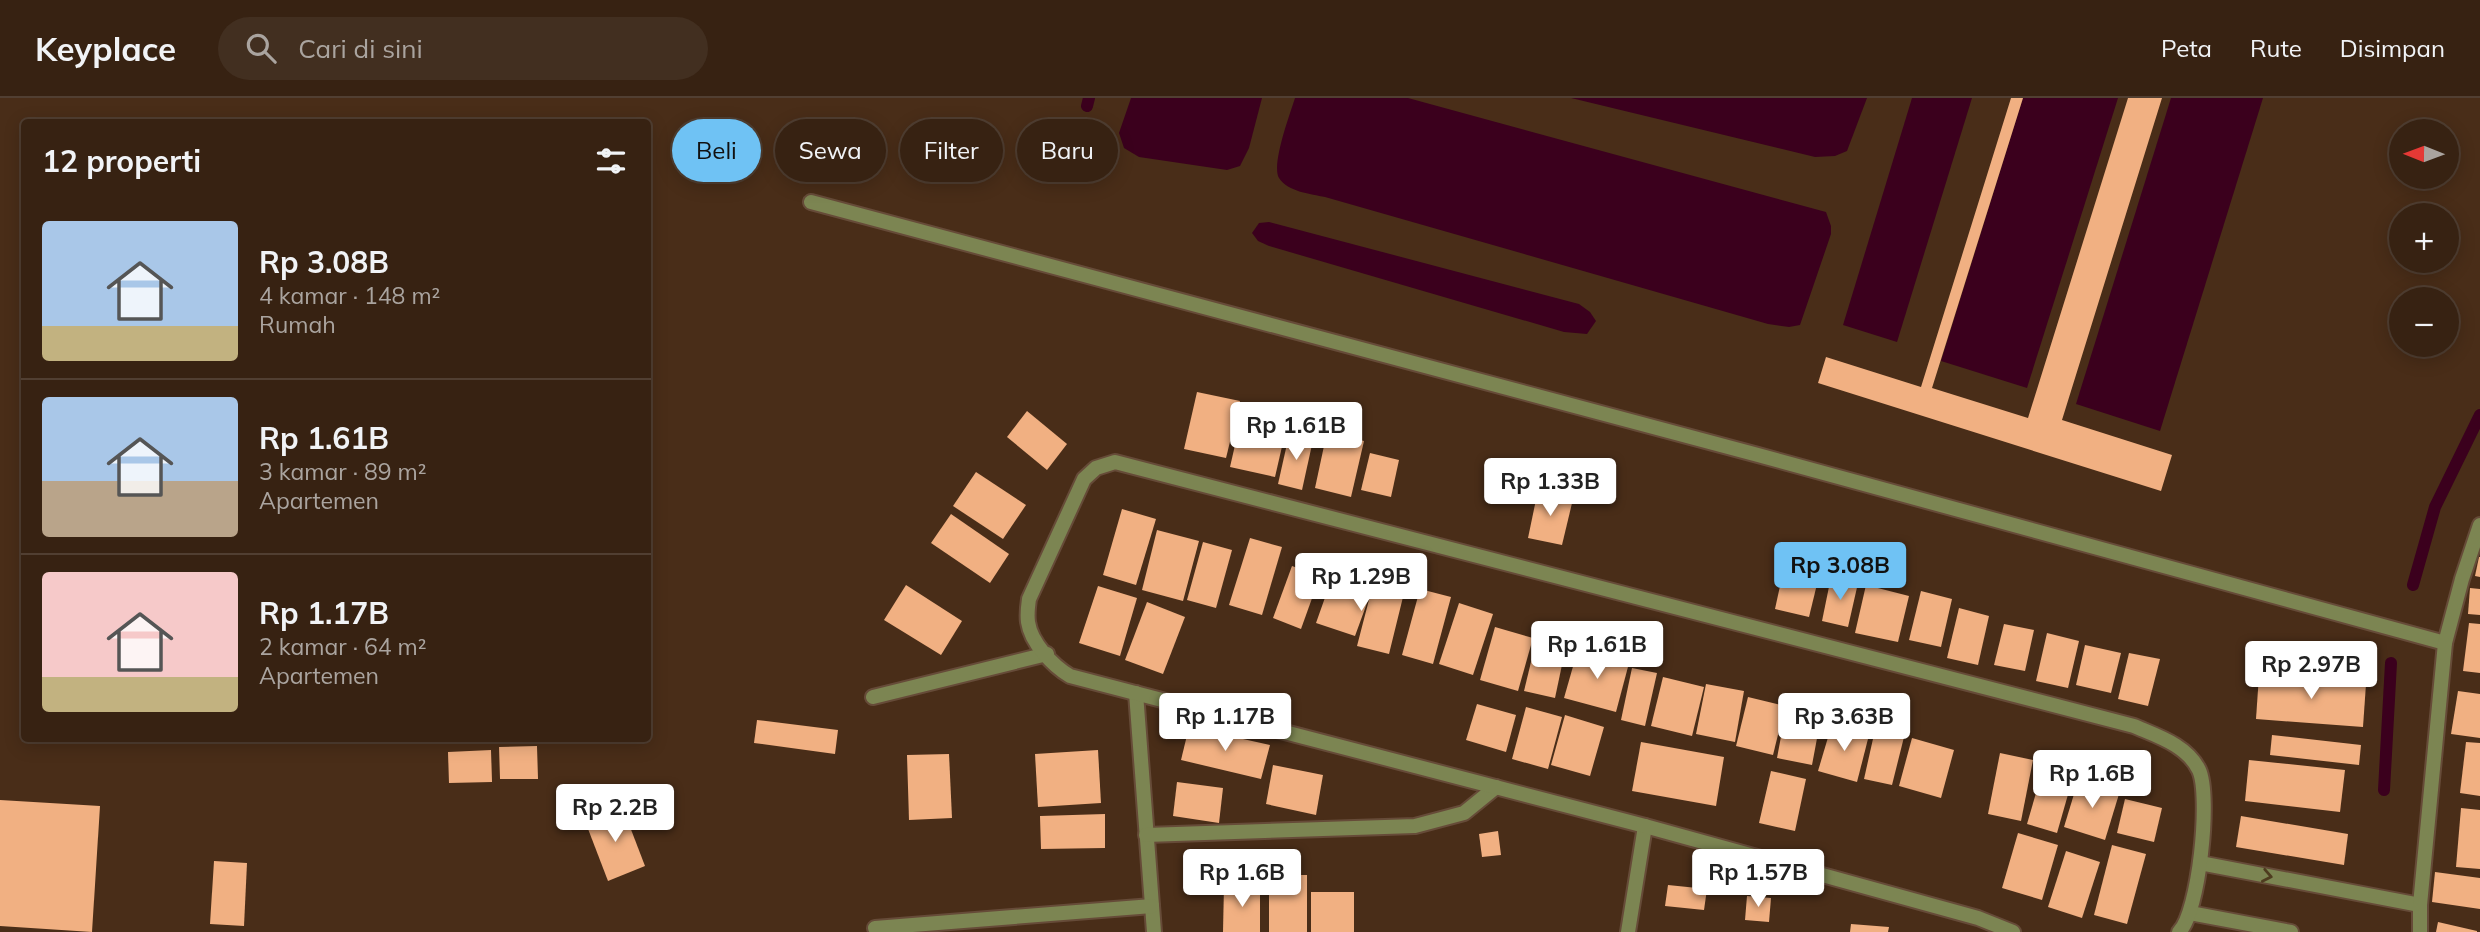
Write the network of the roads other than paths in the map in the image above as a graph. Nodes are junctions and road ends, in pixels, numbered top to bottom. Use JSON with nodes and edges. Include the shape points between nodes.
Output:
{"nodes":[{"id":1,"x":811,"y":202,"type":"dead end"},
{"id":2,"x":2480,"y":525,"type":"edge"},
{"id":3,"x":2445,"y":643,"type":"junction"},
{"id":4,"x":1047,"y":654,"type":"junction"},
{"id":5,"x":1136,"y":693,"type":"junction"},
{"id":6,"x":873,"y":697,"type":"dead end"},
{"id":7,"x":1496,"y":786,"type":"junction"},
{"id":8,"x":1645,"y":825,"type":"junction"},
{"id":9,"x":1146,"y":835,"type":"junction"},
{"id":10,"x":2200,"y":863,"type":"junction"},
{"id":11,"x":2420,"y":905,"type":"junction"},
{"id":12,"x":1152,"y":906,"type":"junction"},
{"id":13,"x":2189,"y":913,"type":"junction"},
{"id":14,"x":875,"y":928,"type":"dead end"},
{"id":15,"x":1154,"y":932,"type":"edge"},
{"id":16,"x":1628,"y":932,"type":"edge"},
{"id":17,"x":2013,"y":932,"type":"edge"},
{"id":18,"x":2179,"y":932,"type":"edge"},
{"id":19,"x":2291,"y":932,"type":"edge"},
{"id":20,"x":2420,"y":932,"type":"edge"}],
"edges":[{"from":1,"to":3,"type":"street"},
{"from":2,"to":3,"type":"street"},
{"from":3,"to":11,"type":"street"},
{"from":4,"to":5,"type":"street","via":[[1070,676]]},
{"from":4,"to":6,"type":"street"},
{"from":4,"to":10,"type":"street","via":[[1033,638],[1027,621],[1028,599],[1084,479],[1096,468],[1115,463],[2134,726],[2177,745],[2199,769],[2205,797]]},
{"from":5,"to":7,"type":"street"},
{"from":5,"to":9,"type":"street"},
{"from":7,"to":8,"type":"street"},
{"from":7,"to":9,"type":"street","via":[[1464,813],[1415,826]]},
{"from":8,"to":16,"type":"street"},
{"from":8,"to":17,"type":"street","via":[[1978,918]]},
{"from":9,"to":12,"type":"street"},
{"from":10,"to":11,"type":"street","one_way":true},
{"from":10,"to":13,"type":"street"},
{"from":11,"to":20,"type":"street"},
{"from":12,"to":14,"type":"street"},
{"from":12,"to":15,"type":"street"},
{"from":13,"to":18,"type":"street"},
{"from":13,"to":19,"type":"street"}]}
